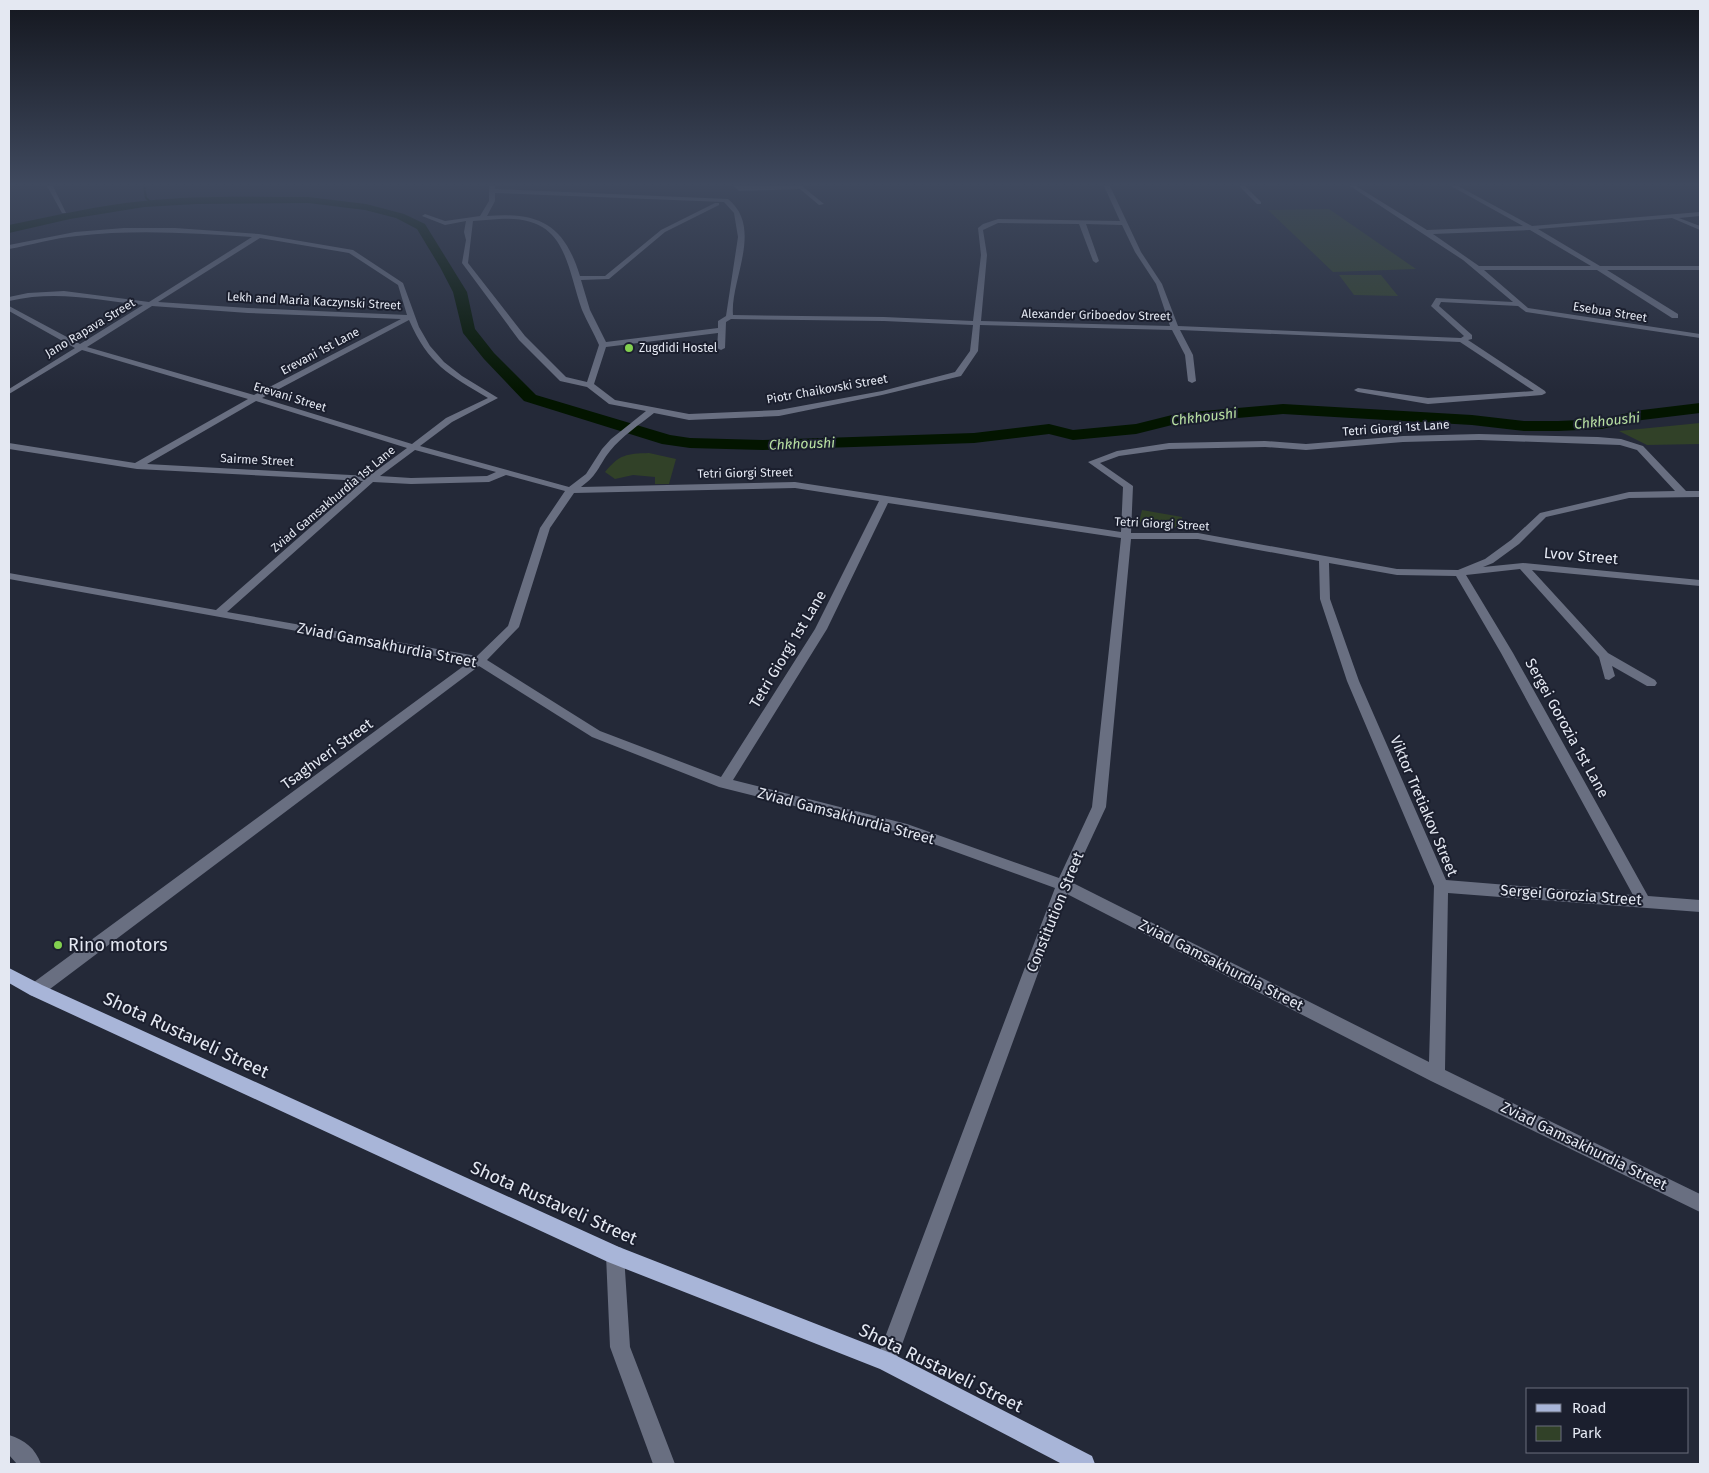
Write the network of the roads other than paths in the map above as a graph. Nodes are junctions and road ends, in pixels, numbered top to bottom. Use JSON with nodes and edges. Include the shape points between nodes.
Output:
{"nodes":[{"id":1,"x":230,"y":255,"type":"edge"},
{"id":2,"x":357,"y":255,"type":"edge"},
{"id":3,"x":466,"y":255,"type":"edge"},
{"id":4,"x":569,"y":255,"type":"edge"},
{"id":5,"x":635,"y":255,"type":"edge"},
{"id":6,"x":738,"y":255,"type":"edge"},
{"id":7,"x":984,"y":255,"type":"edge"},
{"id":8,"x":1094,"y":255,"type":"edge"},
{"id":9,"x":1140,"y":255,"type":"edge"},
{"id":10,"x":1457,"y":255,"type":"edge"},
{"id":11,"x":1579,"y":255,"type":"edge"},
{"id":12,"x":1096,"y":261,"type":"dead end"},
{"id":13,"x":1475,"y":268,"type":"junction"},
{"id":14,"x":1700,"y":268,"type":"edge"},
{"id":15,"x":1603,"y":269,"type":"junction"},
{"id":16,"x":578,"y":278,"type":"junction"},
{"id":17,"x":9,"y":299,"type":"edge"},
{"id":18,"x":150,"y":304,"type":"junction"},
{"id":19,"x":1519,"y":304,"type":"junction"},
{"id":20,"x":9,"y":308,"type":"edge"},
{"id":21,"x":1675,"y":316,"type":"dead end"},
{"id":22,"x":410,"y":317,"type":"junction"},
{"id":23,"x":730,"y":317,"type":"junction"},
{"id":24,"x":976,"y":323,"type":"junction"},
{"id":25,"x":1174,"y":328,"type":"junction"},
{"id":26,"x":721,"y":330,"type":"junction"},
{"id":27,"x":1700,"y":336,"type":"edge"},
{"id":28,"x":1462,"y":340,"type":"junction"},
{"id":29,"x":603,"y":345,"type":"junction"},
{"id":30,"x":79,"y":347,"type":"junction"},
{"id":31,"x":721,"y":348,"type":"dead end"},
{"id":32,"x":1192,"y":381,"type":"dead end"},
{"id":33,"x":590,"y":385,"type":"junction"},
{"id":34,"x":1358,"y":390,"type":"dead end"},
{"id":35,"x":9,"y":392,"type":"edge"},
{"id":36,"x":254,"y":399,"type":"junction"},
{"id":37,"x":651,"y":411,"type":"junction"},
{"id":38,"x":9,"y":446,"type":"edge"},
{"id":39,"x":414,"y":447,"type":"junction"},
{"id":40,"x":1092,"y":462,"type":"joint"},
{"id":41,"x":137,"y":466,"type":"junction"},
{"id":42,"x":505,"y":472,"type":"junction"},
{"id":43,"x":372,"y":478,"type":"junction"},
{"id":44,"x":571,"y":490,"type":"junction"},
{"id":45,"x":1682,"y":493,"type":"junction"},
{"id":46,"x":1700,"y":494,"type":"edge"},
{"id":47,"x":885,"y":499,"type":"junction"},
{"id":48,"x":1126,"y":536,"type":"junction"},
{"id":49,"x":1324,"y":560,"type":"junction"},
{"id":50,"x":1523,"y":566,"type":"junction"},
{"id":51,"x":1459,"y":573,"type":"junction"},
{"id":52,"x":9,"y":576,"type":"edge"},
{"id":53,"x":1700,"y":583,"type":"edge"},
{"id":54,"x":219,"y":613,"type":"junction"},
{"id":55,"x":1604,"y":656,"type":"junction"},
{"id":56,"x":478,"y":660,"type":"junction"},
{"id":57,"x":1609,"y":676,"type":"dead end"},
{"id":58,"x":1651,"y":683,"type":"dead end"},
{"id":59,"x":724,"y":783,"type":"junction"},
{"id":60,"x":1064,"y":885,"type":"junction"},
{"id":61,"x":1441,"y":886,"type":"junction"},
{"id":62,"x":1643,"y":900,"type":"junction"},
{"id":63,"x":1700,"y":906,"type":"edge"},
{"id":64,"x":9,"y":975,"type":"edge"},
{"id":65,"x":36,"y":990,"type":"junction"},
{"id":66,"x":1437,"y":1075,"type":"junction"},
{"id":67,"x":1700,"y":1203,"type":"edge"},
{"id":68,"x":615,"y":1255,"type":"junction"},
{"id":69,"x":886,"y":1361,"type":"junction"},
{"id":70,"x":9,"y":1444,"type":"edge"},
{"id":71,"x":30,"y":1464,"type":"edge"},
{"id":72,"x":664,"y":1464,"type":"edge"},
{"id":73,"x":1084,"y":1464,"type":"edge"}],
"edges":[{"from":1,"to":18,"type":"street","name":"Jano Rapava Street"},
{"from":2,"to":22,"type":"street","via":[[401,284]]},
{"from":3,"to":33,"type":"street","via":[[465,263],[522,338],[563,379]]},
{"from":4,"to":16,"type":"street"},
{"from":5,"to":16,"type":"street","via":[[607,278]]},
{"from":6,"to":23,"type":"street"},
{"from":7,"to":24,"type":"street","name":"Piotr Chaikovski Street"},
{"from":8,"to":12,"type":"street"},
{"from":9,"to":25,"type":"street","via":[[1159,284]]},
{"from":10,"to":13,"type":"street","name":"Esebua Street"},
{"from":11,"to":15,"type":"street"},
{"from":13,"to":15,"type":"street"},
{"from":13,"to":19,"type":"street","name":"Esebua Street"},
{"from":14,"to":15,"type":"street"},
{"from":15,"to":21,"type":"street"},
{"from":16,"to":29,"type":"street","via":[[586,310]]},
{"from":17,"to":18,"type":"street","name":"Lekh and Maria Kaczynski Street","via":[[62,292]]},
{"from":18,"to":22,"type":"street","name":"Lekh and Maria Kaczynski Street"},
{"from":18,"to":30,"type":"street","name":"Jano Rapava Street"},
{"from":19,"to":27,"type":"street","name":"Esebua Street","via":[[1526,310]]},
{"from":19,"to":28,"type":"street","name":"Esebua Street","via":[[1439,300],[1435,306],[1469,337]]},
{"from":20,"to":30,"type":"street","name":"Erevani Street"},
{"from":22,"to":36,"type":"street","name":"Erevani 1st Lane"},
{"from":22,"to":39,"type":"street","name":"Zviad Gamsakhurdia 1st Lane","via":[[442,366],[494,398],[449,420]]},
{"from":23,"to":24,"type":"street","name":"Alexander Griboedov Street"},
{"from":23,"to":26,"type":"street","via":[[722,321]]},
{"from":24,"to":25,"type":"street","name":"Alexander Griboedov Street"},
{"from":24,"to":37,"type":"street","name":"Piotr Chaikovski Street","via":[[974,351],[958,374],[779,413],[689,417]]},
{"from":25,"to":28,"type":"street","name":"Alexander Griboedov Street"},
{"from":25,"to":32,"type":"street","via":[[1189,355]]},
{"from":26,"to":29,"type":"street"},
{"from":26,"to":31,"type":"street"},
{"from":28,"to":34,"type":"street","via":[[1542,393],[1428,401]]},
{"from":29,"to":33,"type":"street"},
{"from":30,"to":35,"type":"street","name":"Jano Rapava Street"},
{"from":30,"to":36,"type":"street","name":"Erevani Street"},
{"from":33,"to":37,"type":"street","name":"Piotr Chaikovski Street","via":[[612,402]]},
{"from":36,"to":39,"type":"street","name":"Erevani Street"},
{"from":36,"to":41,"type":"street","name":"Erevani 1st Lane"},
{"from":37,"to":44,"type":"street","name":"Tsaghveri Street","via":[[614,441],[590,476]]},
{"from":38,"to":41,"type":"street","name":"Sairme Street"},
{"from":39,"to":42,"type":"street","name":"Erevani Street"},
{"from":39,"to":43,"type":"street","name":"Zviad Gamsakhurdia 1st Lane"},
{"from":40,"to":45,"type":"street","name":"Tetri Giorgi 1st Lane","via":[[1117,454],[1169,446],[1315,446],[1478,437],[1598,440],[1640,448]]},
{"from":40,"to":48,"type":"street","name":"Constitution Street","via":[[1128,486]]},
{"from":41,"to":43,"type":"street","name":"Sairme Street"},
{"from":42,"to":43,"type":"street","name":"Sairme Street","via":[[489,479]]},
{"from":42,"to":44,"type":"street","name":"Erevani Street"},
{"from":43,"to":54,"type":"street","name":"Zviad Gamsakhurdia 1st Lane"},
{"from":44,"to":47,"type":"street","name":"Tetri Giorgi Street","via":[[795,485]]},
{"from":44,"to":56,"type":"street","name":"Tsaghveri Street","via":[[546,528],[513,627]]},
{"from":45,"to":46,"type":"street","name":"Tetri Giorgi Street"},
{"from":45,"to":51,"type":"street","name":"Tetri Giorgi Street","via":[[1629,495],[1542,515],[1489,561]]},
{"from":47,"to":48,"type":"street","name":"Tetri Giorgi Street"},
{"from":47,"to":59,"type":"street","name":"Tetri Giorgi 1st Lane","via":[[821,629]]},
{"from":48,"to":49,"type":"street","name":"Tetri Giorgi Street","via":[[1198,536]]},
{"from":48,"to":60,"type":"street","name":"Constitution Street","via":[[1099,807]]},
{"from":49,"to":51,"type":"street","name":"Tetri Giorgi Street","via":[[1397,572]]},
{"from":49,"to":61,"type":"street","name":"Viktor Tretiakov Street","via":[[1326,599],[1353,681]]},
{"from":50,"to":51,"type":"street","name":"Lvov Street"},
{"from":50,"to":53,"type":"street","name":"Lvov Street"},
{"from":50,"to":55,"type":"street"},
{"from":51,"to":62,"type":"street","name":"Sergei Gorozia 1st Lane","via":[[1507,653]]},
{"from":52,"to":54,"type":"street","name":"Zviad Gamsakhurdia Street"},
{"from":54,"to":56,"type":"street","name":"Zviad Gamsakhurdia Street"},
{"from":55,"to":57,"type":"street"},
{"from":55,"to":58,"type":"street"},
{"from":56,"to":59,"type":"street","name":"Zviad Gamsakhurdia Street","via":[[596,734]]},
{"from":56,"to":65,"type":"street","name":"Tsaghveri Street"},
{"from":59,"to":60,"type":"street","name":"Zviad Gamsakhurdia Street","via":[[907,829]]},
{"from":60,"to":66,"type":"street","name":"Zviad Gamsakhurdia Street"},
{"from":60,"to":69,"type":"street","name":"Constitution Street"},
{"from":61,"to":62,"type":"street","name":"Sergei Gorozia Street"},
{"from":61,"to":66,"type":"street","name":"Viktor Tretiakov Street"},
{"from":62,"to":63,"type":"street","name":"Sergei Gorozia Street"},
{"from":64,"to":65,"type":"main road","name":"Shota Rustaveli Street"},
{"from":65,"to":68,"type":"main road","name":"Shota Rustaveli Street"},
{"from":66,"to":67,"type":"street","name":"Zviad Gamsakhurdia Street"},
{"from":68,"to":69,"type":"main road","name":"Shota Rustaveli Street"},
{"from":68,"to":72,"type":"street","via":[[620,1347]]},
{"from":69,"to":73,"type":"main road","name":"Shota Rustaveli Street"},
{"from":70,"to":71,"type":"street","via":[[19,1449]]}]}
